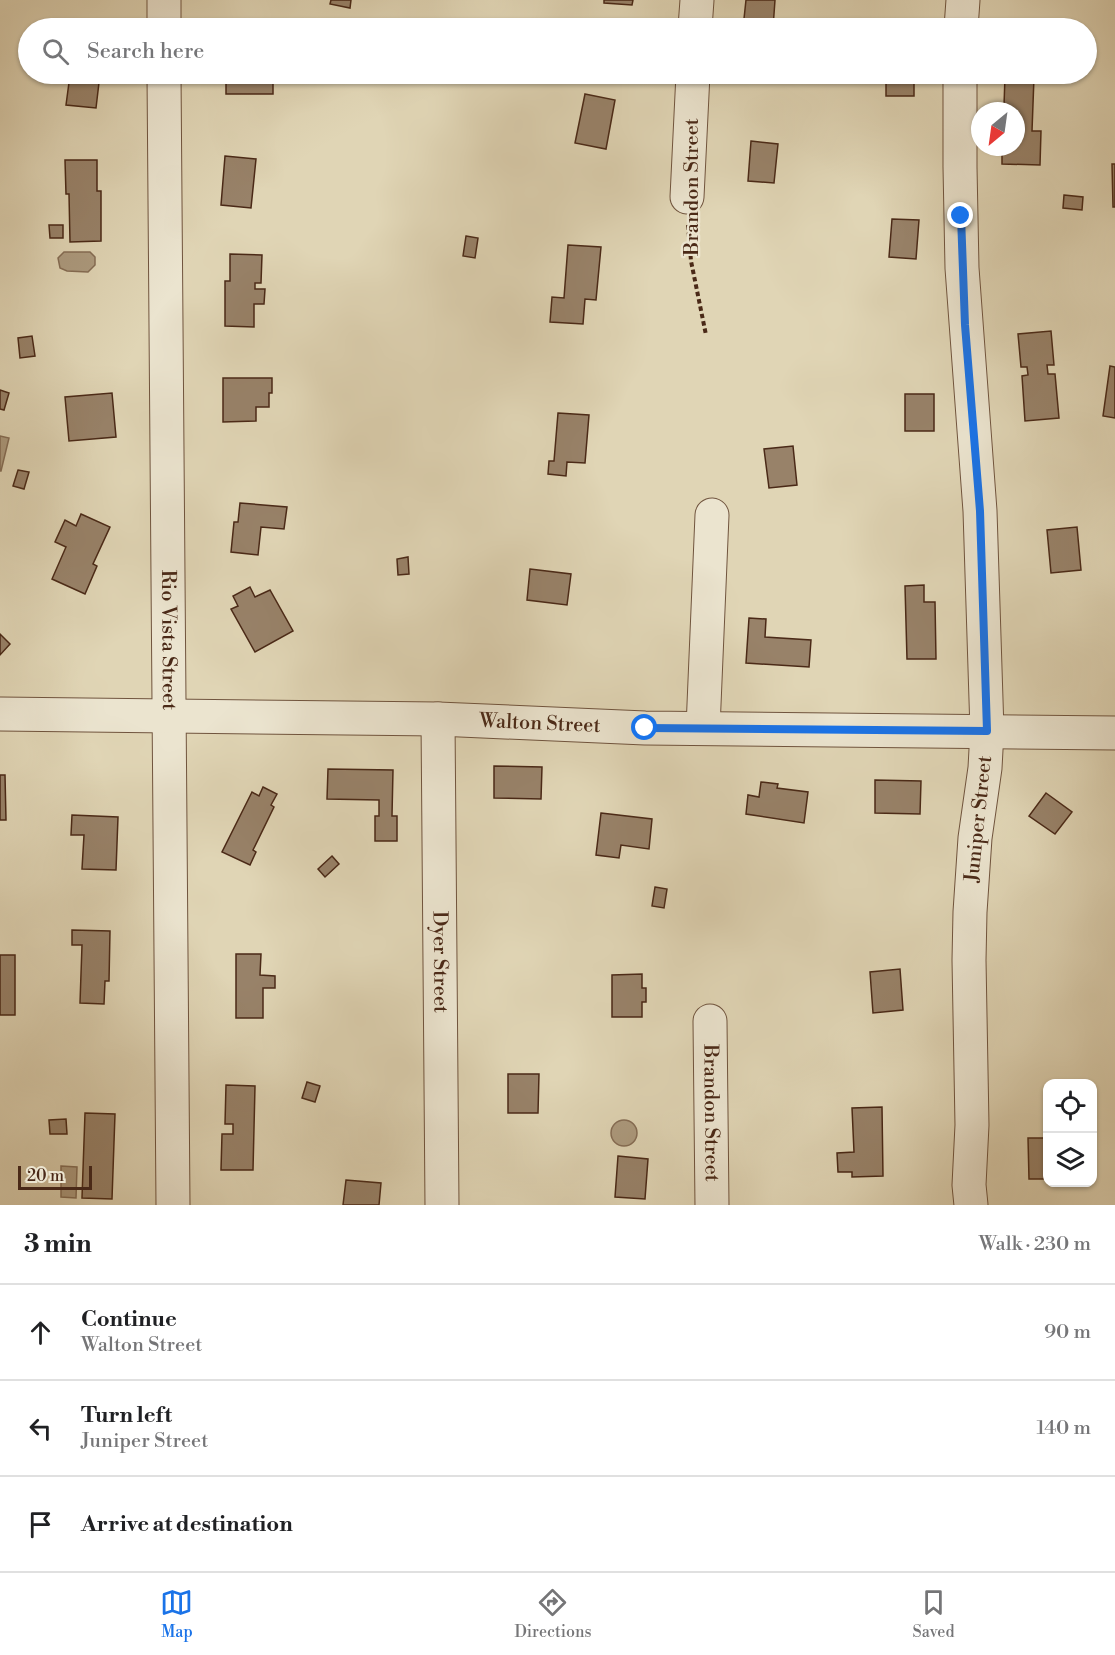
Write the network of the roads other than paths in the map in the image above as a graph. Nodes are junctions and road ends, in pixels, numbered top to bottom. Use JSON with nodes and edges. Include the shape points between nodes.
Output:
{"nodes":[{"id":1,"x":164,"y":0,"type":"edge"},
{"id":2,"x":697,"y":0,"type":"edge"},
{"id":3,"x":963,"y":0,"type":"edge"},
{"id":4,"x":164,"y":18,"type":"edge"},
{"id":5,"x":696,"y":18,"type":"edge"},
{"id":6,"x":962,"y":18,"type":"edge"},
{"id":7,"x":164,"y":84,"type":"edge"},
{"id":8,"x":693,"y":84,"type":"edge"},
{"id":9,"x":960,"y":84,"type":"edge"},
{"id":10,"x":687,"y":197,"type":"road end"},
{"id":11,"x":712,"y":515,"type":"dead end"},
{"id":12,"x":0,"y":714,"type":"edge"},
{"id":13,"x":169,"y":716,"type":"junction"},
{"id":14,"x":438,"y":719,"type":"junction"},
{"id":15,"x":703,"y":728,"type":"junction"},
{"id":16,"x":987,"y":731,"type":"junction"},
{"id":17,"x":1115,"y":732,"type":"edge"},
{"id":18,"x":710,"y":1021,"type":"dead end"},
{"id":19,"x":173,"y":1205,"type":"edge"},
{"id":20,"x":442,"y":1205,"type":"edge"},
{"id":21,"x":712,"y":1205,"type":"edge"},
{"id":22,"x":971,"y":1205,"type":"edge"}],
"edges":[{"from":1,"to":4,"type":"street"},
{"from":2,"to":5,"type":"street"},
{"from":3,"to":6,"type":"street"},
{"from":7,"to":13,"type":"street","name":"Rio Vista Street"},
{"from":8,"to":10,"type":"street","name":"Brandon Street"},
{"from":9,"to":16,"type":"street","name":"Juniper Street","via":[[962,268],[980,511]]},
{"from":11,"to":15,"type":"street"},
{"from":12,"to":13,"type":"street","name":"Walton Street"},
{"from":13,"to":14,"type":"street","name":"Walton Street"},
{"from":13,"to":19,"type":"street","name":"Rio Vista Street"},
{"from":14,"to":15,"type":"street","name":"Walton Street"},
{"from":14,"to":20,"type":"street","name":"Dyer Street"},
{"from":15,"to":16,"type":"street","name":"Walton Street"},
{"from":16,"to":17,"type":"street","name":"Walton Street"},
{"from":16,"to":22,"type":"street","name":"Juniper Street","via":[[970,912]]},
{"from":18,"to":21,"type":"street","name":"Brandon Street"}]}
